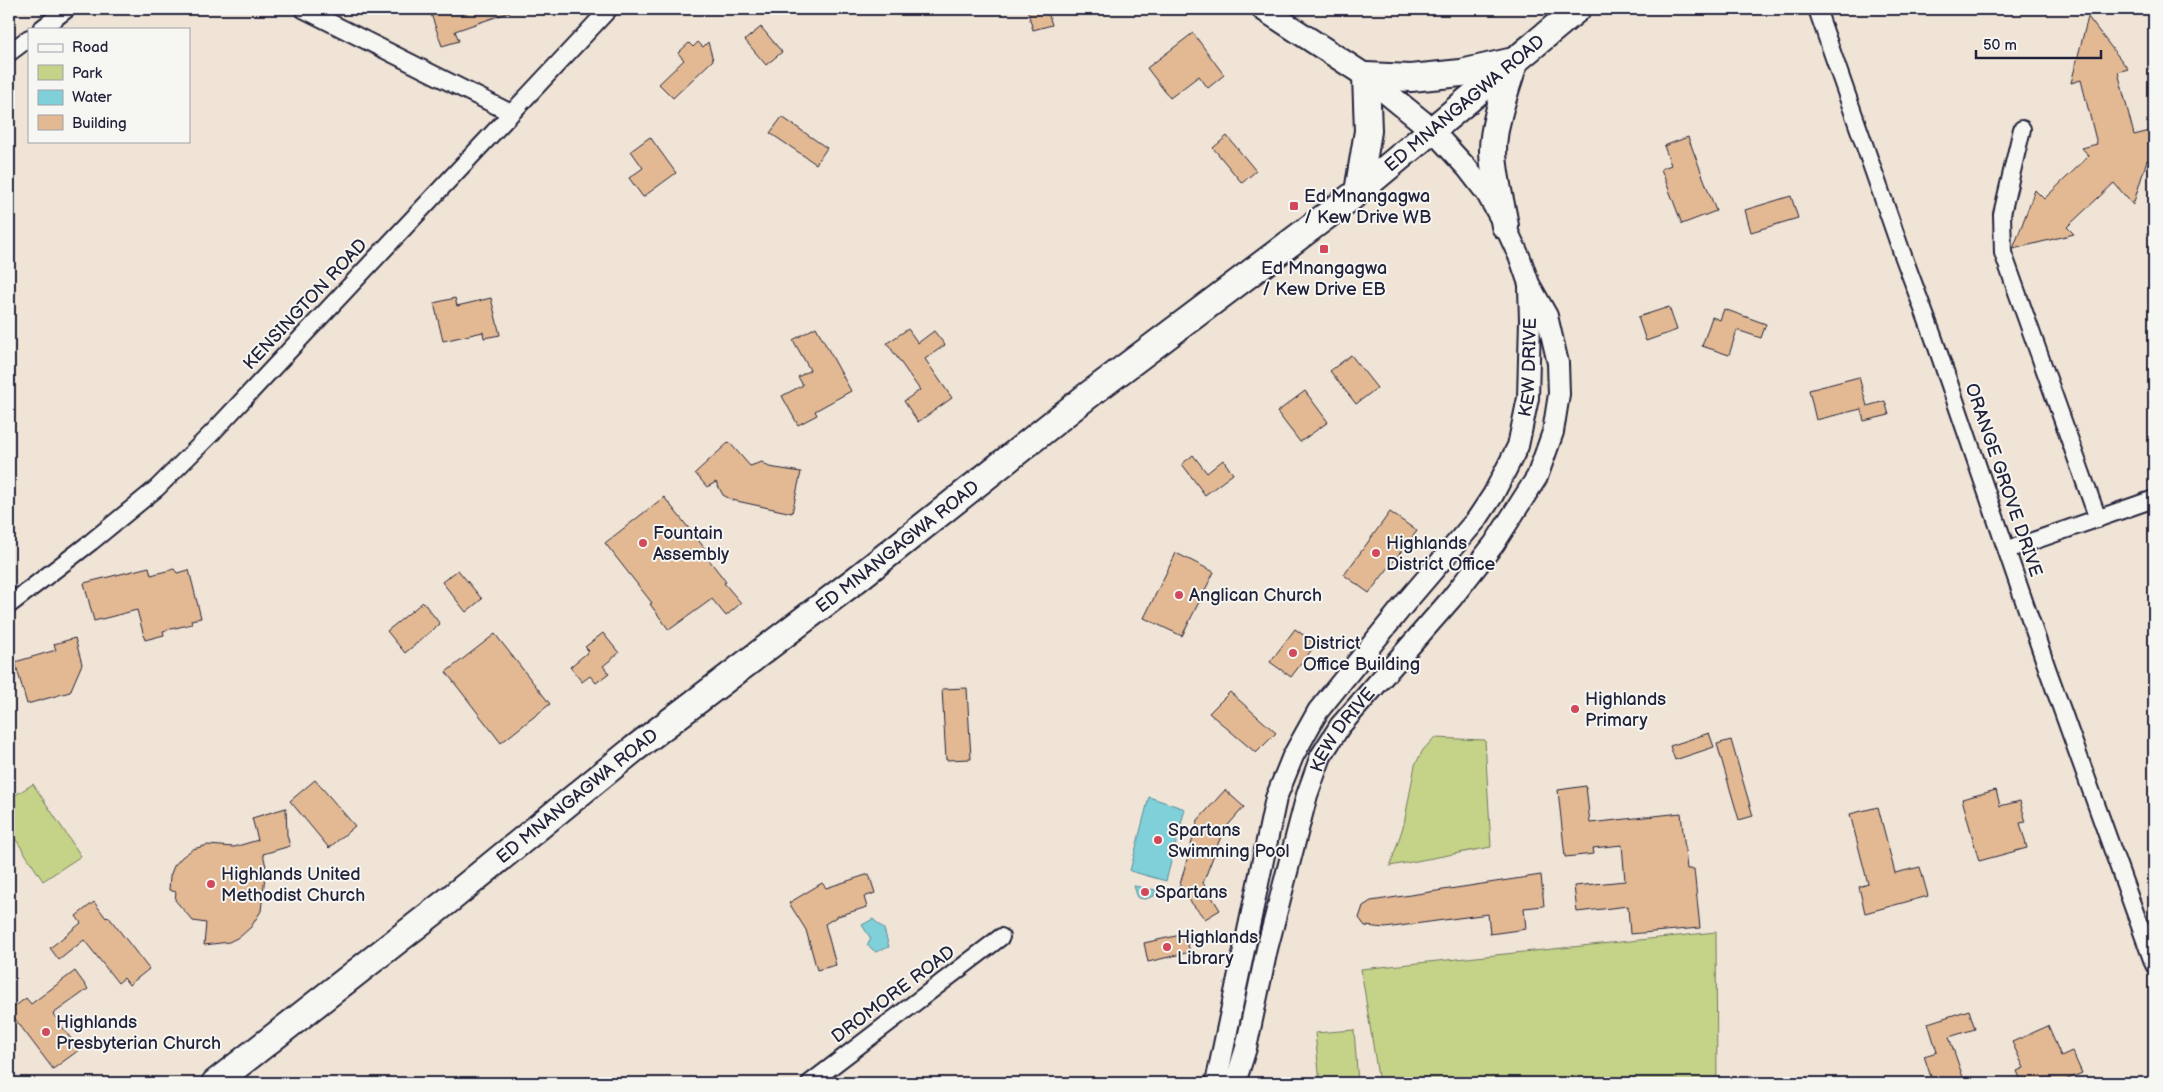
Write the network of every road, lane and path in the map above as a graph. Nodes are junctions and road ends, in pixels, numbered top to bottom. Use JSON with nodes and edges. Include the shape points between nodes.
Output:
{"nodes":[{"id":1,"x":67,"y":9,"type":"edge"},
{"id":2,"x":303,"y":9,"type":"edge"},
{"id":3,"x":610,"y":9,"type":"edge"},
{"id":4,"x":1263,"y":9,"type":"edge"},
{"id":5,"x":1577,"y":9,"type":"edge"},
{"id":6,"x":1816,"y":9,"type":"edge"},
{"id":7,"x":42,"y":28,"type":"edge"},
{"id":8,"x":28,"y":39,"type":"edge"},
{"id":9,"x":9,"y":53,"type":"edge"},
{"id":10,"x":1515,"y":60,"type":"junction"},
{"id":11,"x":1366,"y":76,"type":"junction"},
{"id":12,"x":511,"y":113,"type":"junction"},
{"id":13,"x":1432,"y":129,"type":"junction"},
{"id":14,"x":2022,"y":129,"type":"dead end"},
{"id":15,"x":1358,"y":192,"type":"junction"},
{"id":16,"x":1506,"y":226,"type":"junction"},
{"id":17,"x":1528,"y":284,"type":"junction"},
{"id":18,"x":2154,"y":498,"type":"edge"},
{"id":19,"x":2098,"y":519,"type":"junction"},
{"id":20,"x":2007,"y":550,"type":"junction"},
{"id":21,"x":9,"y":605,"type":"edge"},
{"id":22,"x":1001,"y":937,"type":"dead end"},
{"id":23,"x":2154,"y":965,"type":"edge"},
{"id":24,"x":214,"y":1083,"type":"edge"},
{"id":25,"x":810,"y":1083,"type":"edge"},
{"id":26,"x":1216,"y":1083,"type":"edge"},
{"id":27,"x":1235,"y":1083,"type":"edge"}],
"edges":[{"from":1,"to":7,"type":"street"},
{"from":2,"to":12,"type":"street"},
{"from":3,"to":12,"type":"street","name":"KENSINGTON ROAD"},
{"from":4,"to":11,"type":"main road"},
{"from":5,"to":10,"type":"highway","name":"ED MNANGAGWA ROAD"},
{"from":6,"to":20,"type":"street","name":"ORANGE GROVE DRIVE"},
{"from":8,"to":9,"type":"street"},
{"from":10,"to":11,"type":"highway","via":[[1460,73],[1410,78]]},
{"from":10,"to":13,"type":"highway","name":"ED MNANGAGWA ROAD"},
{"from":10,"to":16,"type":"highway","via":[[1493,149],[1494,173]]},
{"from":11,"to":13,"type":"main road"},
{"from":11,"to":15,"type":"highway","via":[[1368,131]]},
{"from":12,"to":21,"type":"street","name":"KENSINGTON ROAD","via":[[157,488]]},
{"from":13,"to":15,"type":"highway","name":"ED MNANGAGWA ROAD"},
{"from":13,"to":16,"type":"street","name":"KEW DRIVE","via":[[1487,194]]},
{"from":14,"to":19,"type":"street","via":[[2002,214],[2003,254]]},
{"from":15,"to":24,"type":"highway","name":"ED MNANGAGWA ROAD","via":[[1086,397],[857,579],[634,749],[449,900]]},
{"from":16,"to":17,"type":"street","name":"KEW DRIVE"},
{"from":17,"to":26,"type":"street","name":"KEW DRIVE","via":[[1528,398],[1518,446],[1477,519],[1318,710],[1293,756],[1276,798]]},
{"from":17,"to":27,"type":"street","name":"KEW DRIVE","via":[[1547,316],[1558,363],[1559,394],[1553,432],[1537,477],[1494,544],[1451,599],[1340,726],[1321,756],[1307,795]]},
{"from":18,"to":19,"type":"street"},
{"from":19,"to":20,"type":"street"},
{"from":20,"to":23,"type":"street","name":"ORANGE GROVE DRIVE"},
{"from":22,"to":25,"type":"street","name":"DROMORE ROAD"}]}
